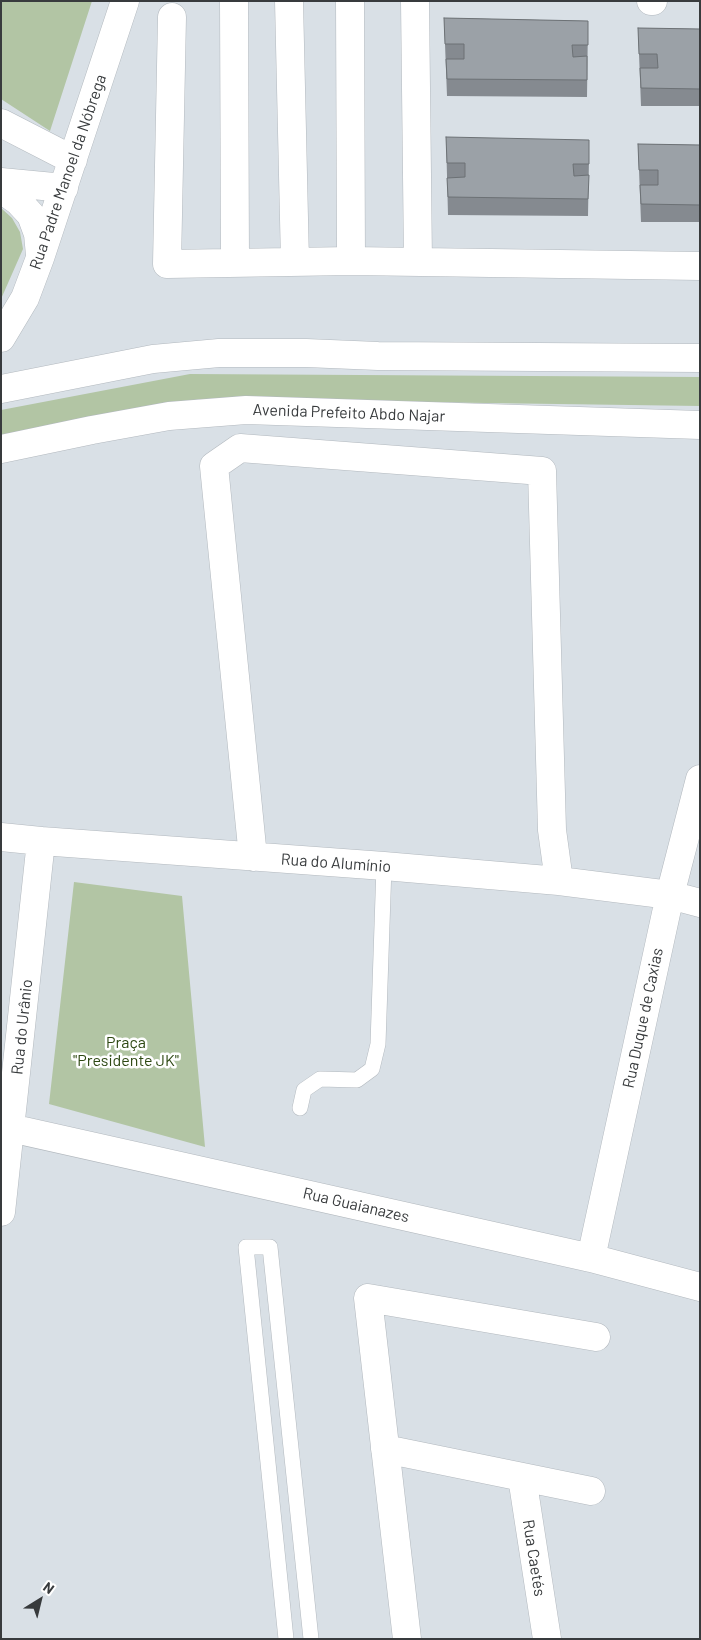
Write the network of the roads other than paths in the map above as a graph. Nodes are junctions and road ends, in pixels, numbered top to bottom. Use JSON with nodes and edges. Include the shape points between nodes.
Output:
{"nodes":[{"id":1,"x":125,"y":1,"type":"edge"},
{"id":2,"x":234,"y":1,"type":"edge"},
{"id":3,"x":289,"y":1,"type":"edge"},
{"id":4,"x":350,"y":1,"type":"edge"},
{"id":5,"x":415,"y":1,"type":"edge"},
{"id":6,"x":172,"y":17,"type":"dead end"},
{"id":7,"x":1,"y":123,"type":"edge"},
{"id":8,"x":73,"y":160,"type":"junction"},
{"id":9,"x":1,"y":182,"type":"edge"},
{"id":10,"x":64,"y":188,"type":"junction"},
{"id":11,"x":1,"y":189,"type":"edge"},
{"id":12,"x":40,"y":258,"type":"junction"},
{"id":13,"x":351,"y":261,"type":"junction"},
{"id":14,"x":295,"y":262,"type":"junction"},
{"id":15,"x":418,"y":262,"type":"junction"},
{"id":16,"x":234,"y":263,"type":"junction"},
{"id":17,"x":700,"y":266,"type":"edge"},
{"id":18,"x":1,"y":338,"type":"edge"},
{"id":19,"x":700,"y":358,"type":"edge"},
{"id":20,"x":1,"y":389,"type":"edge"},
{"id":21,"x":700,"y":425,"type":"edge"},
{"id":22,"x":1,"y":449,"type":"edge"},
{"id":23,"x":700,"y":779,"type":"edge"},
{"id":24,"x":1,"y":837,"type":"edge"},
{"id":25,"x":41,"y":841,"type":"junction"},
{"id":26,"x":252,"y":856,"type":"junction"},
{"id":27,"x":384,"y":866,"type":"junction"},
{"id":28,"x":559,"y":881,"type":"junction"},
{"id":29,"x":670,"y":895,"type":"junction"},
{"id":30,"x":700,"y":903,"type":"edge"},
{"id":31,"x":300,"y":1108,"type":"dead end"},
{"id":32,"x":6,"y":1127,"type":"edge"},
{"id":33,"x":1,"y":1212,"type":"edge"},
{"id":34,"x":591,"y":1258,"type":"junction"},
{"id":35,"x":700,"y":1287,"type":"edge"},
{"id":36,"x":596,"y":1337,"type":"dead end"},
{"id":37,"x":385,"y":1449,"type":"junction"},
{"id":38,"x":522,"y":1477,"type":"junction"},
{"id":39,"x":591,"y":1491,"type":"dead end"},
{"id":40,"x":286,"y":1639,"type":"edge"},
{"id":41,"x":311,"y":1639,"type":"edge"},
{"id":42,"x":407,"y":1639,"type":"edge"},
{"id":43,"x":547,"y":1639,"type":"edge"}],
"edges":[{"from":1,"to":8,"type":"street","name":"Rua Padre Manoel da Nóbrega"},
{"from":2,"to":16,"type":"street"},
{"from":3,"to":14,"type":"street"},
{"from":4,"to":13,"type":"street"},
{"from":5,"to":15,"type":"street"},
{"from":6,"to":16,"type":"street","via":[[167,264]]},
{"from":7,"to":8,"type":"street"},
{"from":8,"to":10,"type":"street","name":"Rua Padre Manoel da Nóbrega"},
{"from":9,"to":10,"type":"street"},
{"from":10,"to":12,"type":"street","name":"Rua Padre Manoel da Nóbrega"},
{"from":11,"to":12,"type":"street","via":[[31,215],[38,234]]},
{"from":12,"to":18,"type":"street","name":"Rua Padre Manoel da Nóbrega","via":[[25,298]]},
{"from":13,"to":14,"type":"street"},
{"from":13,"to":15,"type":"street"},
{"from":14,"to":16,"type":"street"},
{"from":15,"to":17,"type":"street"},
{"from":19,"to":20,"type":"street","via":[[378,356],[306,352],[219,354],[153,359]]},
{"from":21,"to":22,"type":"street","name":"Avenida Prefeito Abdo Najar","via":[[246,410],[169,416]]},
{"from":23,"to":29,"type":"street","name":"Rua Duque de Caxias"},
{"from":24,"to":25,"type":"street","name":"Rua do Alumínio"},
{"from":25,"to":26,"type":"street","name":"Rua do Alumínio"},
{"from":25,"to":32,"type":"street","name":"Rua do Urânio"},
{"from":26,"to":27,"type":"street","name":"Rua do Alumínio"},
{"from":26,"to":28,"type":"street","via":[[214,466],[240,448],[542,470],[552,830]]},
{"from":27,"to":28,"type":"street","name":"Rua do Alumínio"},
{"from":27,"to":31,"type":"lane","via":[[378,1044],[372,1069],[357,1080],[320,1079],[304,1090]]},
{"from":28,"to":29,"type":"street","name":"Rua do Alumínio"},
{"from":29,"to":30,"type":"street","name":"Rua do Alumínio"},
{"from":29,"to":34,"type":"street","name":"Rua Duque de Caxias"},
{"from":32,"to":33,"type":"street","name":"Rua do Urânio"},
{"from":32,"to":34,"type":"street","name":"Rua Guaianazes"},
{"from":34,"to":35,"type":"street","name":"Rua Guaianazes"},
{"from":36,"to":37,"type":"street","via":[[368,1298]]},
{"from":37,"to":38,"type":"street"},
{"from":37,"to":42,"type":"street"},
{"from":38,"to":39,"type":"street"},
{"from":38,"to":43,"type":"street","name":"Rua Caetés"},
{"from":40,"to":41,"type":"lane","via":[[246,1247],[270,1247]]}]}
